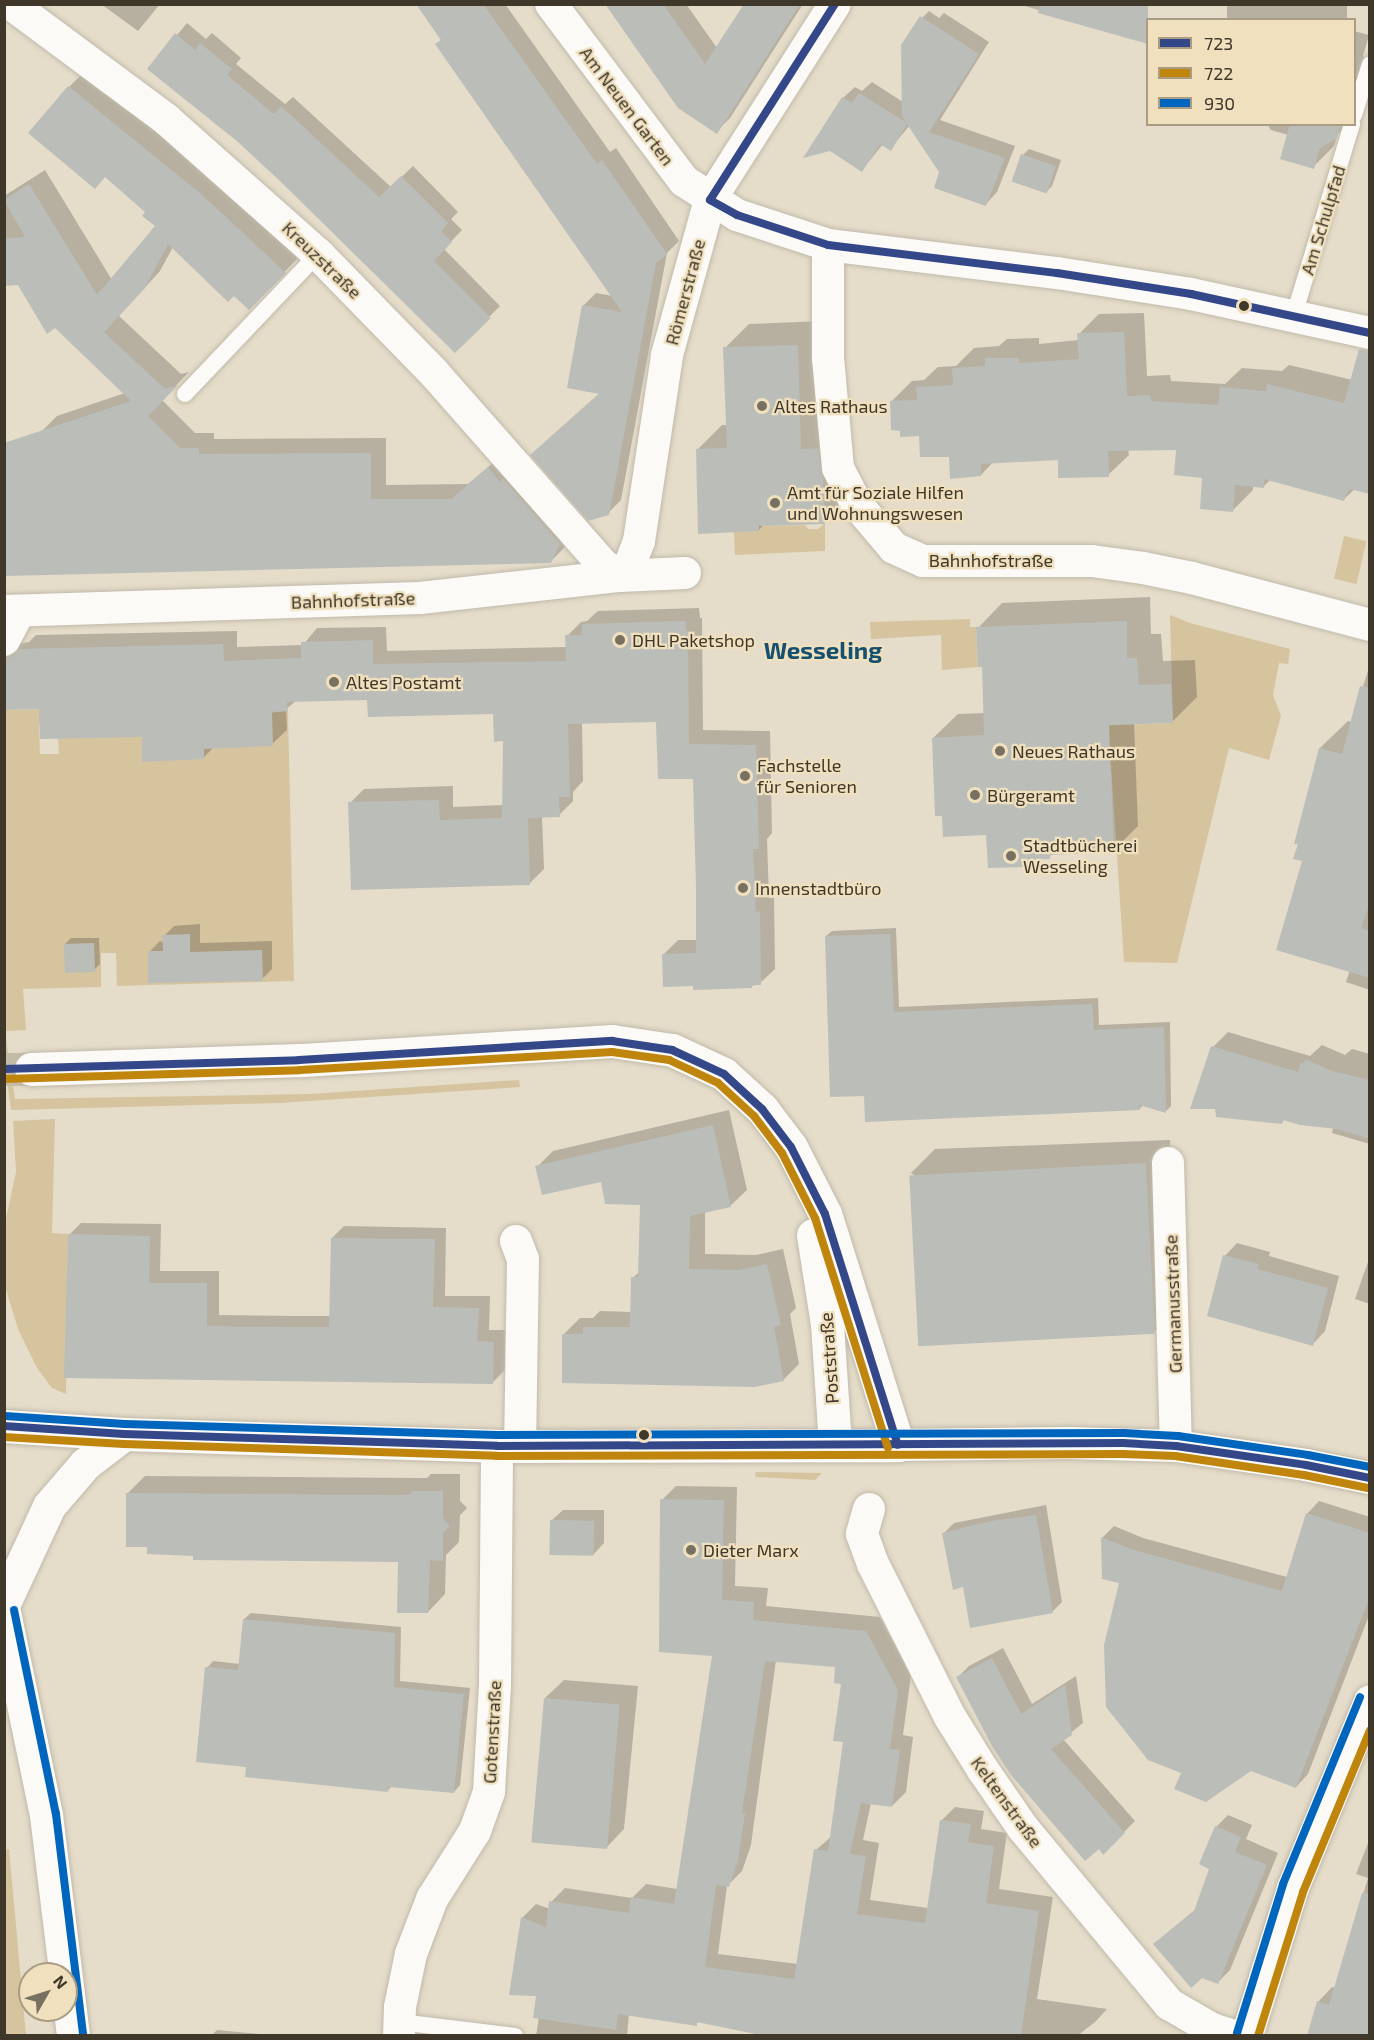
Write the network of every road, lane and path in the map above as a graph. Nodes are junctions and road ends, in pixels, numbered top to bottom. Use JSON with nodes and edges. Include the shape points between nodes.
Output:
{"nodes":[{"id":1,"x":11,"y":4,"type":"edge"},
{"id":2,"x":551,"y":4,"type":"edge"},
{"id":3,"x":835,"y":4,"type":"edge"},
{"id":4,"x":1370,"y":64,"type":"edge"},
{"id":5,"x":1356,"y":109,"type":"edge"},
{"id":6,"x":1351,"y":126,"type":"edge"},
{"id":7,"x":710,"y":200,"type":"junction"},
{"id":8,"x":828,"y":245,"type":"junction"},
{"id":9,"x":318,"y":254,"type":"junction"},
{"id":10,"x":1294,"y":315,"type":"junction"},
{"id":11,"x":1370,"y":333,"type":"edge"},
{"id":12,"x":185,"y":394,"type":"dead end"},
{"id":13,"x":686,"y":573,"type":"dead end"},
{"id":14,"x":620,"y":576,"type":"junction"},
{"id":15,"x":12,"y":612,"type":"edge"},
{"id":16,"x":1370,"y":625,"type":"edge"},
{"id":17,"x":4,"y":640,"type":"edge"},
{"id":18,"x":32,"y":1070,"type":"tunnel mouth"},
{"id":19,"x":1168,"y":1163,"type":"dead end"},
{"id":20,"x":800,"y":1166,"type":"junction"},
{"id":21,"x":516,"y":1240,"type":"dead end"},
{"id":22,"x":4,"y":1426,"type":"edge"},
{"id":23,"x":124,"y":1434,"type":"junction"},
{"id":24,"x":898,"y":1444,"type":"junction"},
{"id":25,"x":509,"y":1445,"type":"junction"},
{"id":26,"x":835,"y":1445,"type":"junction"},
{"id":27,"x":1176,"y":1446,"type":"junction"},
{"id":28,"x":1370,"y":1479,"type":"edge"},
{"id":29,"x":869,"y":1509,"type":"dead end"},
{"id":30,"x":4,"y":1603,"type":"edge"},
{"id":31,"x":4,"y":1612,"type":"edge"},
{"id":32,"x":1370,"y":1701,"type":"edge"},
{"id":33,"x":399,"y":2029,"type":"edge"},
{"id":34,"x":1216,"y":2033,"type":"edge"},
{"id":35,"x":73,"y":2036,"type":"edge"},
{"id":36,"x":515,"y":2036,"type":"edge"},
{"id":37,"x":1247,"y":2036,"type":"edge"}],
"edges":[{"from":1,"to":9,"type":"street","name":"Kreuzstraße","via":[[167,120]]},
{"from":2,"to":7,"type":"street","name":"Am Neuen Garten","via":[[684,181]]},
{"from":3,"to":7,"type":"street","name":"Römerstraße"},
{"from":4,"to":5,"type":"lane"},
{"from":6,"to":10,"type":"lane","name":"Am Schulpfad"},
{"from":7,"to":8,"type":"street","name":"Am Neuen Garten","via":[[737,215]]},
{"from":7,"to":14,"type":"street","name":"Römerstraße","via":[[667,355],[639,541],[629,567]]},
{"from":8,"to":10,"type":"street","name":"Am Neuen Garten","via":[[1065,274]]},
{"from":8,"to":16,"type":"street","name":"Bahnhofstraße","via":[[828,358],[838,468],[866,518],[894,548],[924,561],[1092,561],[1192,578]]},
{"from":9,"to":12,"type":"lane"},
{"from":9,"to":14,"type":"street","name":"Kreuzstraße","via":[[435,373],[595,555]]},
{"from":10,"to":11,"type":"street","name":"Am Neuen Garten"},
{"from":13,"to":14,"type":"street","name":"Bahnhofstraße"},
{"from":14,"to":15,"type":"street","name":"Bahnhofstraße","via":[[420,598]]},
{"from":15,"to":17,"type":"street","name":"Bahnhofstraße"},
{"from":18,"to":20,"type":"street","name":"Poststraße","via":[[299,1060],[612,1041],[672,1050],[724,1074],[762,1109],[791,1147]]},
{"from":19,"to":27,"type":"street","name":"Germanusstraße"},
{"from":20,"to":24,"type":"street","name":"Poststraße","via":[[825,1214]]},
{"from":20,"to":26,"type":"street","name":"Poststraße","via":[[822,1277]]},
{"from":21,"to":25,"type":"street","name":"Gotenstraße","via":[[523,1259]]},
{"from":22,"to":23,"type":"street"},
{"from":23,"to":25,"type":"street"},
{"from":23,"to":30,"type":"street","via":[[85,1464],[49,1506]]},
{"from":24,"to":26,"type":"street"},
{"from":24,"to":27,"type":"street"},
{"from":25,"to":26,"type":"street"},
{"from":25,"to":33,"type":"street","name":"Gotenstraße","via":[[489,1792],[475,1831],[432,1899],[411,1954]]},
{"from":27,"to":28,"type":"street","via":[[1306,1465]]},
{"from":29,"to":34,"type":"street","name":"Keltenstraße","via":[[862,1534],[873,1564],[950,1717],[983,1770],[1023,1828],[1169,2004]]},
{"from":31,"to":35,"type":"street","via":[[46,1815]]},
{"from":32,"to":37,"type":"street","via":[[1293,1888]]},
{"from":33,"to":36,"type":"lane"}]}
